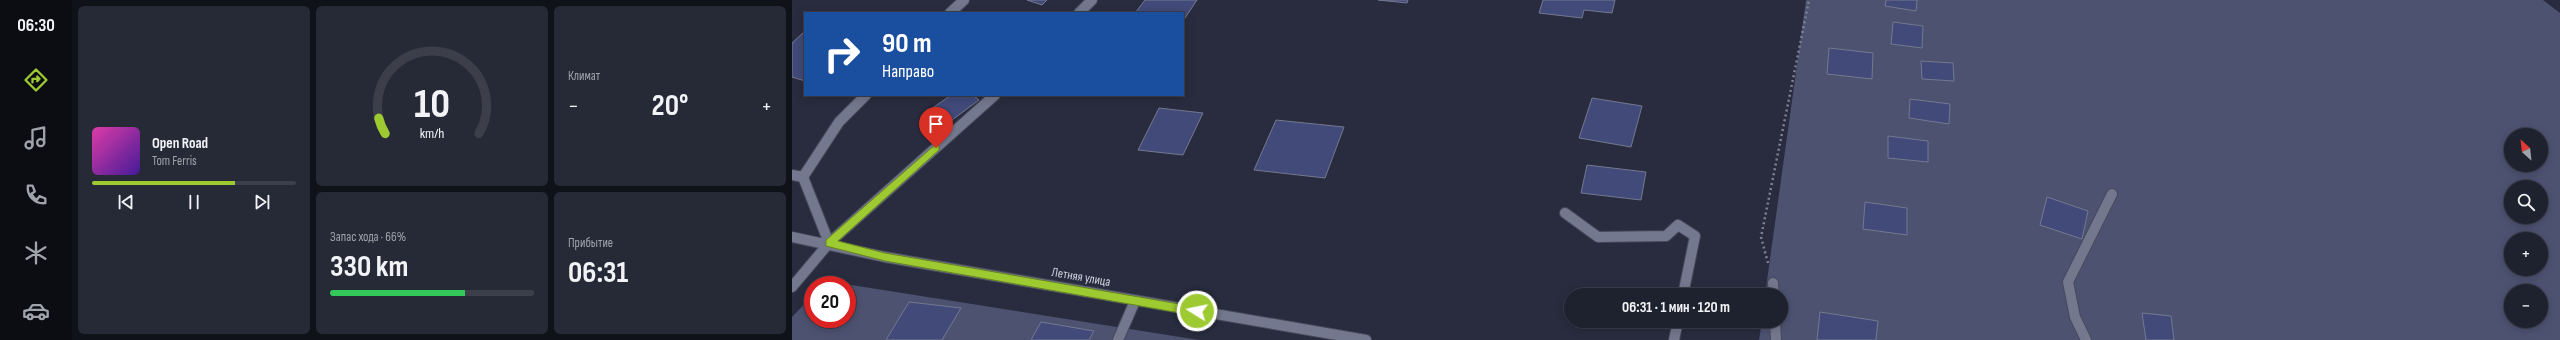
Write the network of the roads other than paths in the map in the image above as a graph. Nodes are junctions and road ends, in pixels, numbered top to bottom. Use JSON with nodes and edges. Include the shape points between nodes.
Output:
{"nodes":[{"id":1,"x":964,"y":0,"type":"edge"},
{"id":2,"x":1092,"y":0,"type":"edge"},
{"id":3,"x":951,"y":12,"type":"edge"},
{"id":4,"x":1080,"y":12,"type":"edge"},
{"id":5,"x":865,"y":96,"type":"edge"},
{"id":6,"x":994,"y":96,"type":"edge"},
{"id":7,"x":792,"y":175,"type":"edge"},
{"id":8,"x":803,"y":177,"type":"junction"},
{"id":9,"x":2112,"y":194,"type":"dead end"},
{"id":10,"x":1565,"y":214,"type":"dead end"},
{"id":11,"x":792,"y":237,"type":"edge"},
{"id":12,"x":829,"y":243,"type":"junction"},
{"id":13,"x":1773,"y":283,"type":"road end"},
{"id":14,"x":792,"y":288,"type":"edge"},
{"id":15,"x":1684,"y":288,"type":"edge"},
{"id":16,"x":1773,"y":288,"type":"edge"},
{"id":17,"x":1135,"y":301,"type":"junction"},
{"id":18,"x":1677,"y":328,"type":"edge"},
{"id":19,"x":1775,"y":328,"type":"edge"},
{"id":20,"x":1118,"y":340,"type":"edge"},
{"id":21,"x":1366,"y":340,"type":"edge"},
{"id":22,"x":1674,"y":340,"type":"edge"},
{"id":23,"x":1776,"y":340,"type":"edge"},
{"id":24,"x":2086,"y":340,"type":"edge"}],
"edges":[{"from":1,"to":3,"type":"street"},
{"from":2,"to":4,"type":"street"},
{"from":5,"to":8,"type":"street","via":[[839,122]]},
{"from":6,"to":12,"type":"street"},
{"from":7,"to":8,"type":"street"},
{"from":8,"to":12,"type":"street"},
{"from":9,"to":24,"type":"street","via":[[2068,282],[2075,317]]},
{"from":10,"to":15,"type":"street","via":[[1598,238],[1666,236],[1678,225],[1695,236]]},
{"from":11,"to":12,"type":"street","name":"Летняя улица"},
{"from":12,"to":14,"type":"street"},
{"from":12,"to":17,"type":"street","name":"Летняя улица","via":[[885,257]]},
{"from":13,"to":16,"type":"street"},
{"from":17,"to":20,"type":"street"},
{"from":17,"to":21,"type":"street","name":"Летняя улица"},
{"from":18,"to":22,"type":"street"},
{"from":19,"to":23,"type":"street"}]}
